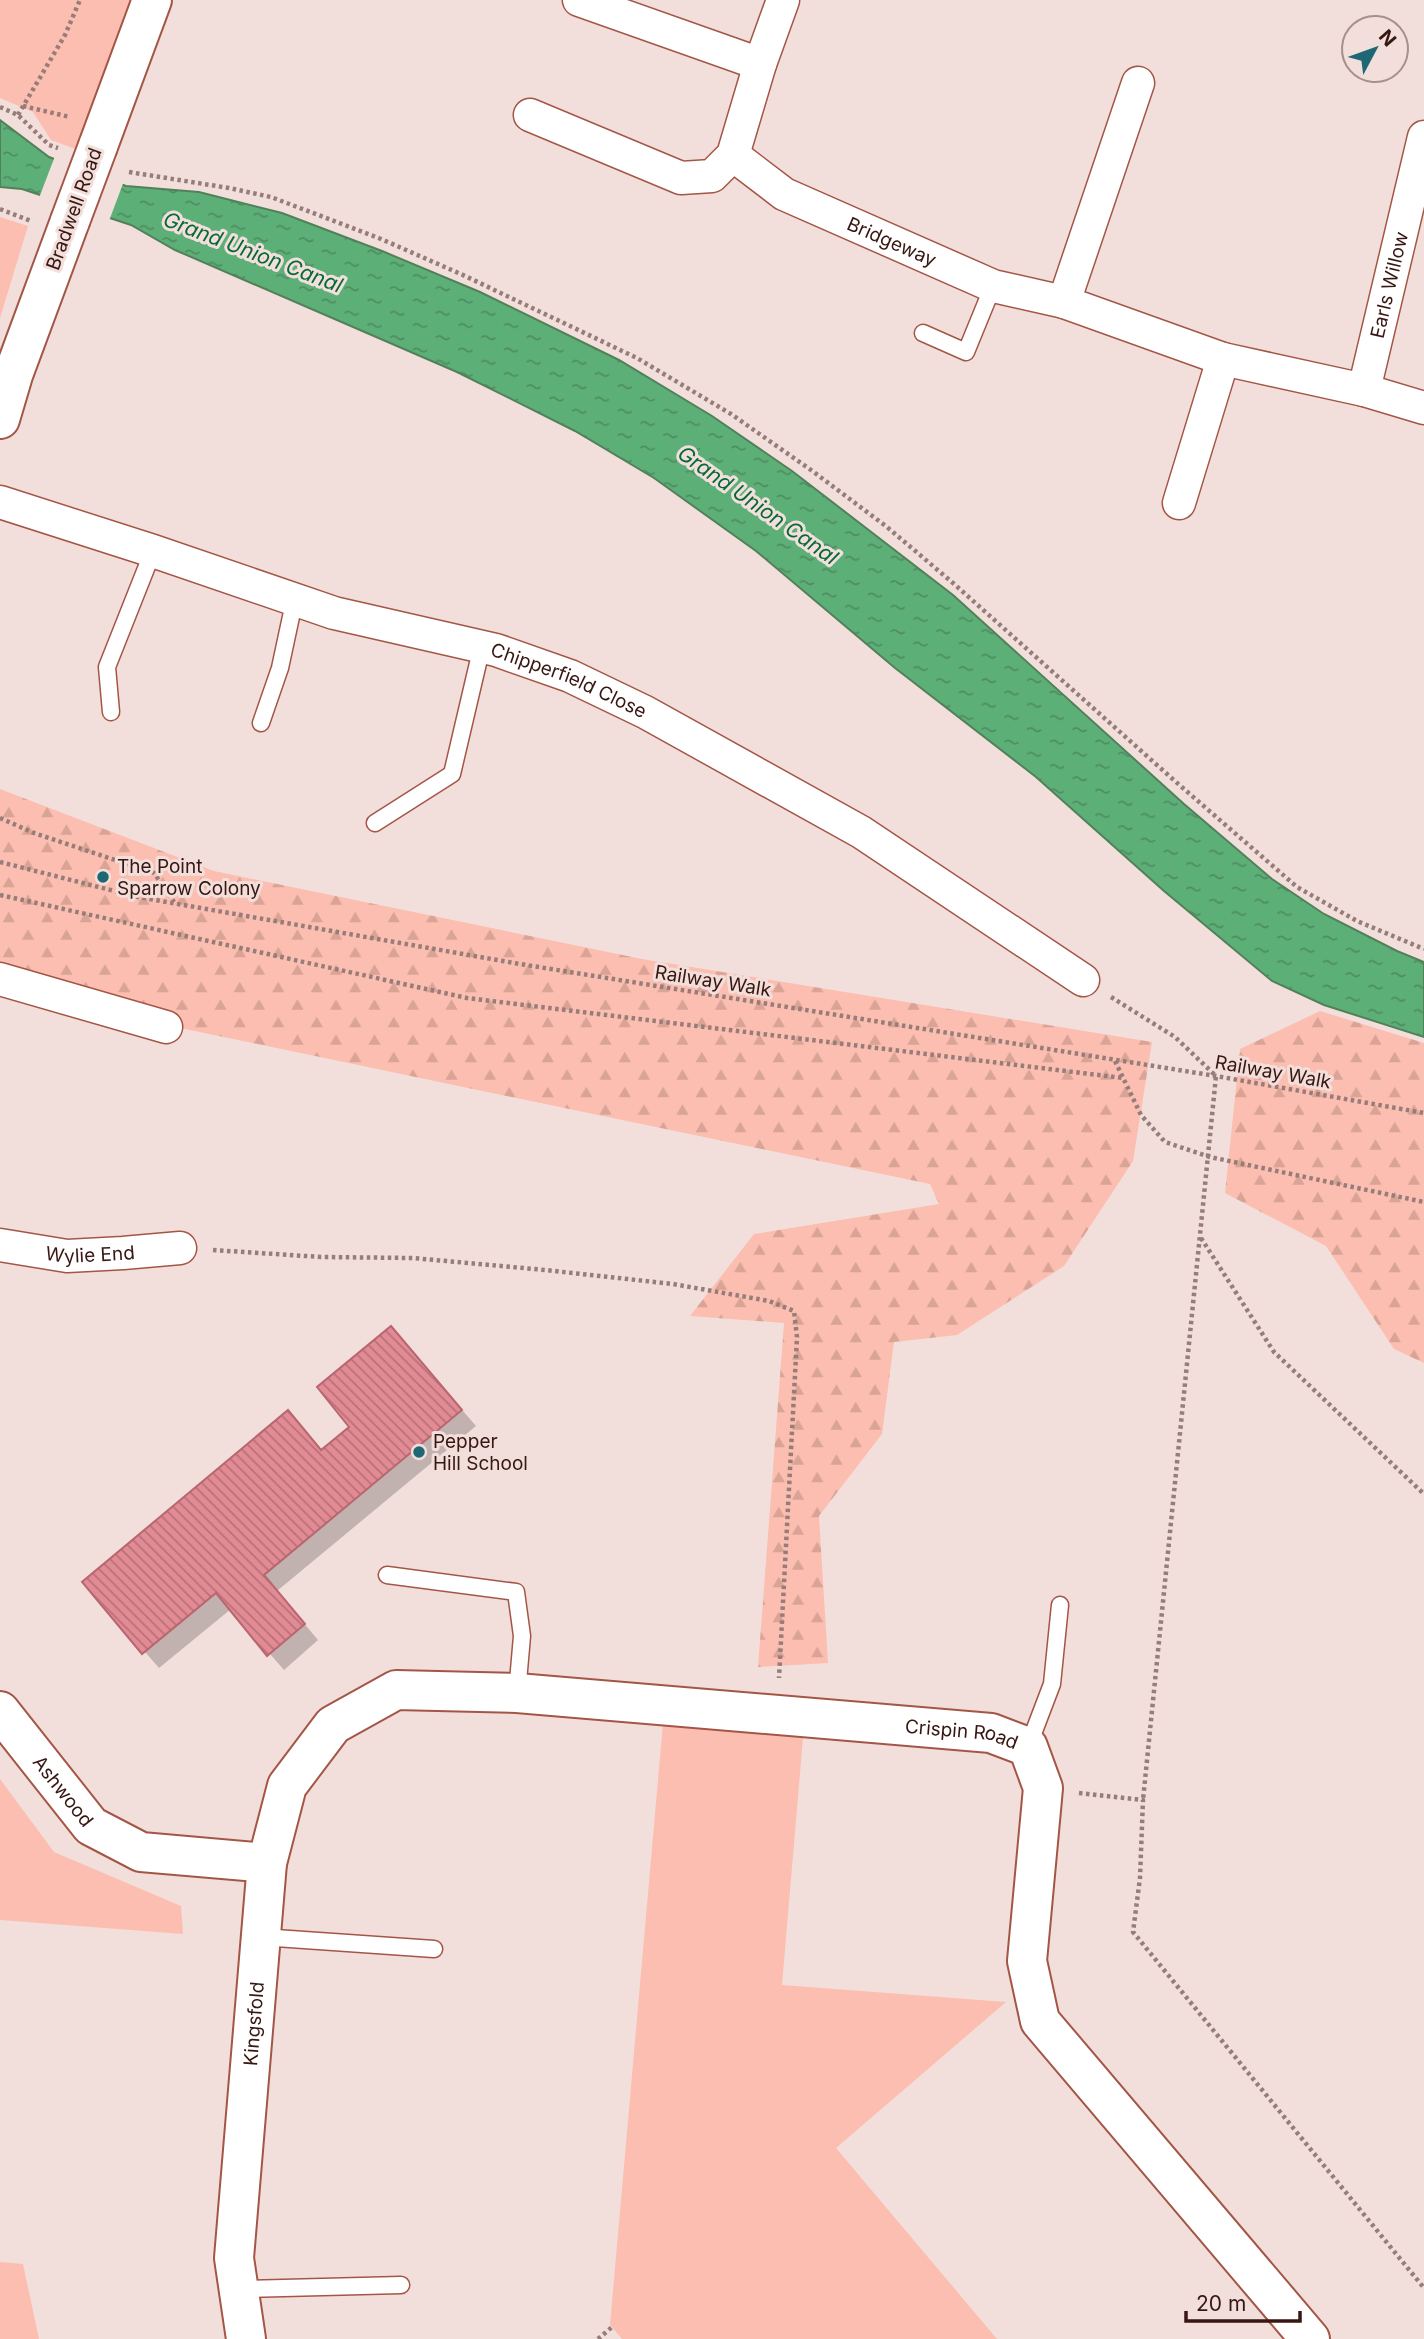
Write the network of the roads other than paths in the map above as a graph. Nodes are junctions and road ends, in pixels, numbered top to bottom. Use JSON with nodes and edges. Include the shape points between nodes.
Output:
{"nodes":[{"id":1,"x":152,"y":0,"type":"edge"},
{"id":2,"x":579,"y":0,"type":"edge"},
{"id":3,"x":783,"y":0,"type":"edge"},
{"id":4,"x":760,"y":64,"type":"junction"},
{"id":5,"x":1138,"y":83,"type":"dead end"},
{"id":6,"x":530,"y":115,"type":"dead end"},
{"id":7,"x":1424,"y":137,"type":"edge"},
{"id":8,"x":733,"y":155,"type":"junction"},
{"id":9,"x":993,"y":286,"type":"junction"},
{"id":10,"x":1064,"y":302,"type":"junction"},
{"id":11,"x":923,"y":333,"type":"dead end"},
{"id":12,"x":1223,"y":359,"type":"junction"},
{"id":13,"x":1364,"y":390,"type":"junction"},
{"id":14,"x":1424,"y":408,"type":"edge"},
{"id":15,"x":0,"y":419,"type":"edge"},
{"id":16,"x":0,"y":502,"type":"edge"},
{"id":17,"x":1179,"y":503,"type":"dead end"},
{"id":18,"x":153,"y":551,"type":"junction"},
{"id":19,"x":295,"y":597,"type":"junction"},
{"id":20,"x":482,"y":646,"type":"junction"},
{"id":21,"x":111,"y":712,"type":"dead end"},
{"id":22,"x":261,"y":723,"type":"dead end"},
{"id":23,"x":375,"y":823,"type":"dead end"},
{"id":24,"x":0,"y":979,"type":"edge"},
{"id":25,"x":1083,"y":980,"type":"road end"},
{"id":26,"x":166,"y":1027,"type":"dead end"},
{"id":27,"x":0,"y":1245,"type":"edge"},
{"id":28,"x":180,"y":1248,"type":"road end"},
{"id":29,"x":387,"y":1575,"type":"dead end"},
{"id":30,"x":1060,"y":1605,"type":"dead end"},
{"id":31,"x":517,"y":1693,"type":"junction"},
{"id":32,"x":0,"y":1711,"type":"edge"},
{"id":33,"x":333,"y":1725,"type":"joint"},
{"id":34,"x":1028,"y":1747,"type":"junction"},
{"id":35,"x":267,"y":1863,"type":"junction"},
{"id":36,"x":261,"y":1937,"type":"junction"},
{"id":37,"x":434,"y":1949,"type":"dead end"},
{"id":38,"x":401,"y":2286,"type":"dead end"},
{"id":39,"x":239,"y":2289,"type":"junction"},
{"id":40,"x":246,"y":2339,"type":"edge"},
{"id":41,"x":1310,"y":2339,"type":"edge"}],
"edges":[{"from":1,"to":15,"type":"street","name":"Bradwell Road","bridge":true},
{"from":2,"to":4,"type":"street"},
{"from":3,"to":4,"type":"street"},
{"from":4,"to":8,"type":"street"},
{"from":5,"to":10,"type":"street"},
{"from":6,"to":8,"type":"street","via":[[681,178],[712,176]]},
{"from":7,"to":13,"type":"street","name":"Earls Willow"},
{"from":8,"to":9,"type":"street","name":"Bridgeway","via":[[784,194]]},
{"from":9,"to":10,"type":"street","name":"Bridgeway"},
{"from":9,"to":11,"type":"lane","via":[[965,352]]},
{"from":10,"to":12,"type":"street","name":"Bridgeway"},
{"from":12,"to":13,"type":"street","name":"Bridgeway"},
{"from":12,"to":17,"type":"street"},
{"from":13,"to":14,"type":"street","name":"Bridgeway"},
{"from":16,"to":18,"type":"street","name":"Chipperfield Close"},
{"from":18,"to":19,"type":"street","name":"Chipperfield Close"},
{"from":18,"to":21,"type":"lane","via":[[107,667]]},
{"from":19,"to":20,"type":"street","name":"Chipperfield Close","via":[[334,612]]},
{"from":19,"to":22,"type":"lane","via":[[280,668]]},
{"from":20,"to":23,"type":"lane","via":[[452,774]]},
{"from":20,"to":25,"type":"street","name":"Chipperfield Close","via":[[570,676],[747,768],[861,832]]},
{"from":24,"to":26,"type":"street"},
{"from":27,"to":28,"type":"street","name":"Wylie End","via":[[67,1256]]},
{"from":29,"to":31,"type":"lane","via":[[516,1592],[522,1636]]},
{"from":30,"to":34,"type":"lane","via":[[1052,1684]]},
{"from":31,"to":33,"type":"street","name":"Crispin Road","via":[[396,1690]]},
{"from":31,"to":34,"type":"street","name":"Crispin Road","via":[[991,1733]]},
{"from":32,"to":35,"type":"street","name":"Ashwood","via":[[91,1825],[141,1852]]},
{"from":33,"to":35,"type":"street","name":"Kingsfold","via":[[287,1786]]},
{"from":34,"to":41,"type":"street","name":"Crispin Road","via":[[1043,1788],[1027,1962],[1041,2021]]},
{"from":35,"to":36,"type":"street","name":"Kingsfold"},
{"from":36,"to":37,"type":"lane"},
{"from":36,"to":39,"type":"street","name":"Kingsfold","via":[[234,2258]]},
{"from":38,"to":39,"type":"lane"},
{"from":39,"to":40,"type":"street","name":"Kingsfold"}]}
